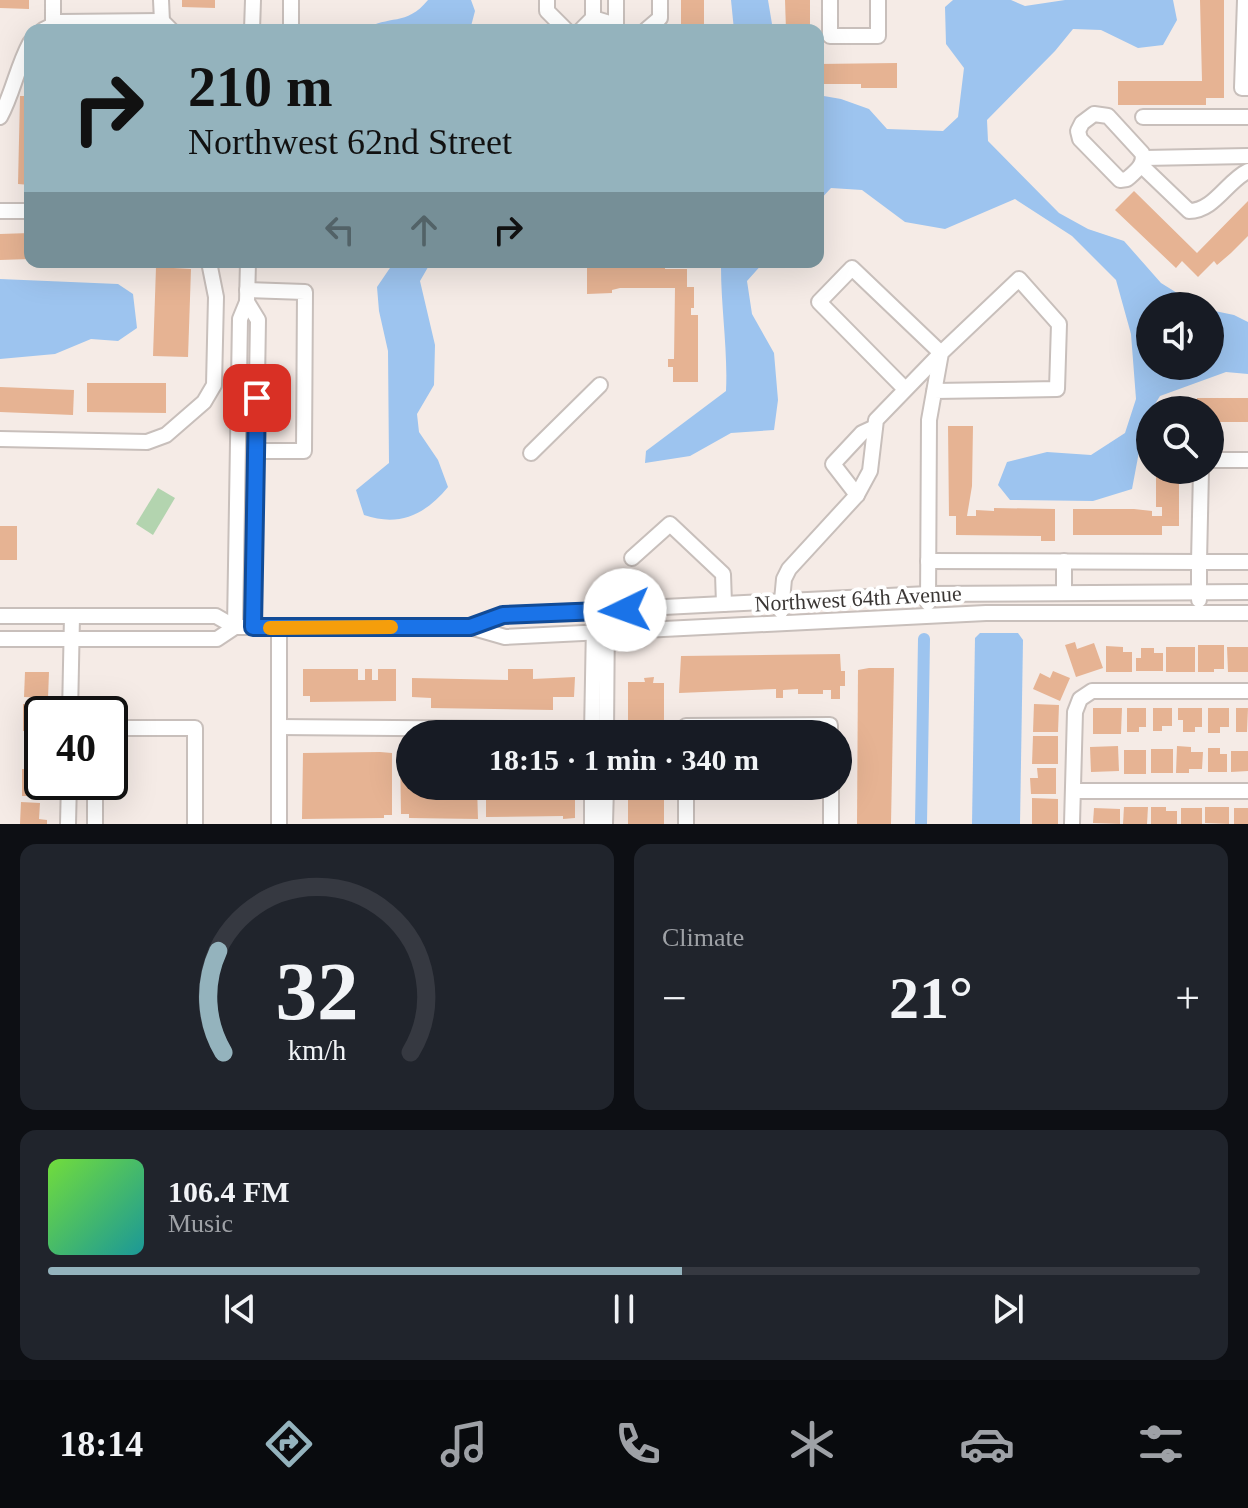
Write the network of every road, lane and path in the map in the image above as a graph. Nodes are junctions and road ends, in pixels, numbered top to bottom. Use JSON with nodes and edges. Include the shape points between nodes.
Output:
{"nodes":[{"id":1,"x":53,"y":0,"type":"edge"},
{"id":2,"x":161,"y":0,"type":"edge"},
{"id":3,"x":253,"y":0,"type":"edge"},
{"id":4,"x":291,"y":0,"type":"edge"},
{"id":5,"x":547,"y":0,"type":"edge"},
{"id":6,"x":593,"y":0,"type":"edge"},
{"id":7,"x":616,"y":0,"type":"edge"},
{"id":8,"x":660,"y":0,"type":"edge"},
{"id":9,"x":830,"y":0,"type":"edge"},
{"id":10,"x":878,"y":0,"type":"edge"},
{"id":11,"x":1245,"y":0,"type":"edge"},
{"id":12,"x":593,"y":18,"type":"junction"},
{"id":13,"x":49,"y":24,"type":"edge"},
{"id":14,"x":166,"y":24,"type":"edge"},
{"id":15,"x":252,"y":24,"type":"edge"},
{"id":16,"x":291,"y":24,"type":"edge"},
{"id":17,"x":560,"y":24,"type":"edge"},
{"id":18,"x":587,"y":24,"type":"edge"},
{"id":19,"x":609,"y":24,"type":"edge"},
{"id":20,"x":619,"y":24,"type":"edge"},
{"id":21,"x":653,"y":24,"type":"edge"},
{"id":22,"x":24,"y":54,"type":"edge"},
{"id":23,"x":1248,"y":88,"type":"edge"},
{"id":24,"x":6,"y":89,"type":"edge"},
{"id":25,"x":0,"y":117,"type":"edge"},
{"id":26,"x":1143,"y":117,"type":"dead end"},
{"id":27,"x":1248,"y":117,"type":"edge"},
{"id":28,"x":1248,"y":156,"type":"edge"},
{"id":29,"x":1143,"y":161,"type":"junction"},
{"id":30,"x":1248,"y":171,"type":"edge"},
{"id":31,"x":0,"y":211,"type":"edge"},
{"id":32,"x":24,"y":211,"type":"edge"},
{"id":33,"x":210,"y":268,"type":"edge"},
{"id":34,"x":248,"y":268,"type":"edge"},
{"id":35,"x":247,"y":296,"type":"junction"},
{"id":36,"x":941,"y":353,"type":"junction"},
{"id":37,"x":600,"y":385,"type":"dead end"},
{"id":38,"x":905,"y":389,"type":"junction"},
{"id":39,"x":934,"y":391,"type":"junction"},
{"id":40,"x":875,"y":427,"type":"junction"},
{"id":41,"x":0,"y":439,"type":"edge"},
{"id":42,"x":257,"y":451,"type":"junction"},
{"id":43,"x":531,"y":453,"type":"dead end"},
{"id":44,"x":1224,"y":460,"type":"edge"},
{"id":45,"x":1248,"y":460,"type":"edge"},
{"id":46,"x":238,"y":469,"type":"junction"},
{"id":47,"x":1201,"y":484,"type":"edge"},
{"id":48,"x":256,"y":486,"type":"junction"},
{"id":49,"x":857,"y":495,"type":"junction"},
{"id":50,"x":632,"y":558,"type":"dead end"},
{"id":51,"x":928,"y":561,"type":"junction"},
{"id":52,"x":1064,"y":561,"type":"junction"},
{"id":53,"x":1199,"y":562,"type":"junction"},
{"id":54,"x":1248,"y":562,"type":"edge"},
{"id":55,"x":1064,"y":592,"type":"junction"},
{"id":56,"x":1198,"y":592,"type":"junction"},
{"id":57,"x":1248,"y":592,"type":"edge"},
{"id":58,"x":928,"y":594,"type":"junction"},
{"id":59,"x":783,"y":601,"type":"junction"},
{"id":60,"x":724,"y":604,"type":"junction"},
{"id":61,"x":601,"y":611,"type":"junction"},
{"id":62,"x":1199,"y":613,"type":"junction"},
{"id":63,"x":1248,"y":613,"type":"edge"},
{"id":64,"x":0,"y":616,"type":"edge"},
{"id":65,"x":72,"y":616,"type":"junction"},
{"id":66,"x":928,"y":616,"type":"junction"},
{"id":67,"x":771,"y":624,"type":"junction"},
{"id":68,"x":235,"y":627,"type":"junction"},
{"id":69,"x":253,"y":627,"type":"junction"},
{"id":70,"x":470,"y":627,"type":"junction"},
{"id":71,"x":279,"y":628,"type":"junction"},
{"id":72,"x":600,"y":633,"type":"junction"},
{"id":73,"x":71,"y":638,"type":"junction"},
{"id":74,"x":0,"y":639,"type":"edge"},
{"id":75,"x":1248,"y":691,"type":"edge"},
{"id":76,"x":70,"y":696,"type":"edge"},
{"id":77,"x":599,"y":720,"type":"edge"},
{"id":78,"x":279,"y":727,"type":"junction"},
{"id":79,"x":128,"y":728,"type":"edge"},
{"id":80,"x":396,"y":729,"type":"edge"},
{"id":81,"x":1073,"y":791,"type":"junction"},
{"id":82,"x":1248,"y":791,"type":"edge"},
{"id":83,"x":69,"y":800,"type":"edge"},
{"id":84,"x":95,"y":800,"type":"edge"},
{"id":85,"x":592,"y":800,"type":"edge"},
{"id":86,"x":606,"y":800,"type":"edge"},
{"id":87,"x":686,"y":800,"type":"edge"},
{"id":88,"x":831,"y":800,"type":"edge"},
{"id":89,"x":68,"y":824,"type":"edge"},
{"id":90,"x":95,"y":824,"type":"edge"},
{"id":91,"x":195,"y":824,"type":"edge"},
{"id":92,"x":279,"y":824,"type":"edge"},
{"id":93,"x":592,"y":824,"type":"edge"},
{"id":94,"x":605,"y":824,"type":"edge"},
{"id":95,"x":686,"y":824,"type":"edge"},
{"id":96,"x":831,"y":824,"type":"edge"},
{"id":97,"x":1072,"y":824,"type":"edge"}],
"edges":[{"from":1,"to":13,"type":"street"},
{"from":2,"to":14,"type":"street"},
{"from":3,"to":15,"type":"street"},
{"from":4,"to":16,"type":"street"},
{"from":5,"to":17,"type":"street","via":[[547,11]]},
{"from":6,"to":12,"type":"street"},
{"from":7,"to":20,"type":"street"},
{"from":8,"to":21,"type":"street","via":[[660,18]]},
{"from":9,"to":10,"type":"street","via":[[830,36],[878,36]]},
{"from":11,"to":23,"type":"street","via":[[1242,88]]},
{"from":12,"to":18,"type":"street"},
{"from":12,"to":19,"type":"street"},
{"from":22,"to":24,"type":"street"},
{"from":24,"to":25,"type":"street"},
{"from":26,"to":27,"type":"street"},
{"from":28,"to":29,"type":"street"},
{"from":29,"to":29,"type":"street","via":[[1120,180],[1080,139],[1082,123],[1094,114],[1108,116],[1142,153]]},
{"from":29,"to":30,"type":"street","via":[[1189,211],[1204,210]]},
{"from":31,"to":32,"type":"street"},
{"from":33,"to":41,"type":"street","via":[[216,297],[214,385],[204,402],[166,435],[147,442]]},
{"from":34,"to":35,"type":"street"},
{"from":35,"to":42,"type":"street","via":[[258,320]]},
{"from":35,"to":42,"type":"street","via":[[305,292],[304,451]]},
{"from":35,"to":46,"type":"street","via":[[240,319]]},
{"from":36,"to":38,"type":"street"},
{"from":36,"to":38,"type":"street","via":[[852,268],[819,302]]},
{"from":36,"to":39,"type":"street"},
{"from":36,"to":39,"type":"street","via":[[1019,279],[1059,324],[1057,389]]},
{"from":37,"to":43,"type":"street"},
{"from":38,"to":40,"type":"street"},
{"from":39,"to":51,"type":"street"},
{"from":40,"to":49,"type":"street","via":[[870,471]]},
{"from":40,"to":49,"type":"street","via":[[862,433],[833,464]]},
{"from":42,"to":48,"type":"street"},
{"from":44,"to":45,"type":"street"},
{"from":46,"to":48,"type":"street"},
{"from":46,"to":68,"type":"street"},
{"from":47,"to":53,"type":"street"},
{"from":48,"to":69,"type":"street"},
{"from":49,"to":59,"type":"street","via":[[789,569]]},
{"from":50,"to":60,"type":"street","via":[[670,524],[723,574]]},
{"from":51,"to":52,"type":"street"},
{"from":51,"to":58,"type":"street"},
{"from":52,"to":53,"type":"street"},
{"from":52,"to":55,"type":"street"},
{"from":53,"to":54,"type":"street"},
{"from":53,"to":56,"type":"street"},
{"from":55,"to":56,"type":"street","name":"Northwest 64th Avenue"},
{"from":55,"to":58,"type":"street","name":"Northwest 64th Avenue"},
{"from":56,"to":57,"type":"street","name":"Northwest 64th Avenue"},
{"from":56,"to":62,"type":"street"},
{"from":58,"to":59,"type":"street","name":"Northwest 64th Avenue"},
{"from":58,"to":66,"type":"street"},
{"from":59,"to":60,"type":"street","name":"Northwest 64th Avenue"},
{"from":59,"to":67,"type":"street"},
{"from":60,"to":61,"type":"street","name":"Northwest 64th Avenue"},
{"from":61,"to":70,"type":"street","name":"Northwest 64th Avenue","via":[[503,615]]},
{"from":61,"to":72,"type":"street"},
{"from":62,"to":63,"type":"street","name":"Northwest 64th Avenue"},
{"from":62,"to":66,"type":"street","name":"Northwest 64th Avenue"},
{"from":64,"to":65,"type":"street"},
{"from":65,"to":68,"type":"street","via":[[216,616]]},
{"from":65,"to":73,"type":"street"},
{"from":66,"to":67,"type":"street","name":"Northwest 64th Avenue"},
{"from":67,"to":72,"type":"street","name":"Northwest 64th Avenue"},
{"from":68,"to":69,"type":"street","name":"Northwest 64th Avenue"},
{"from":68,"to":73,"type":"street","via":[[217,639]]},
{"from":69,"to":71,"type":"street","name":"Northwest 64th Avenue"},
{"from":70,"to":71,"type":"street","name":"Northwest 64th Avenue"},
{"from":70,"to":72,"type":"street","name":"Northwest 64th Avenue","via":[[505,637]]},
{"from":71,"to":78,"type":"street"},
{"from":72,"to":77,"type":"street"},
{"from":73,"to":74,"type":"street"},
{"from":73,"to":76,"type":"street"},
{"from":75,"to":81,"type":"street","via":[[1092,691],[1080,699],[1075,712]]},
{"from":78,"to":80,"type":"street"},
{"from":78,"to":92,"type":"street"},
{"from":79,"to":91,"type":"street","via":[[195,728]]},
{"from":81,"to":82,"type":"street"},
{"from":81,"to":97,"type":"street"},
{"from":83,"to":89,"type":"street"},
{"from":84,"to":90,"type":"street"},
{"from":85,"to":93,"type":"street"},
{"from":86,"to":94,"type":"street"},
{"from":87,"to":95,"type":"street"},
{"from":88,"to":96,"type":"street"}]}
